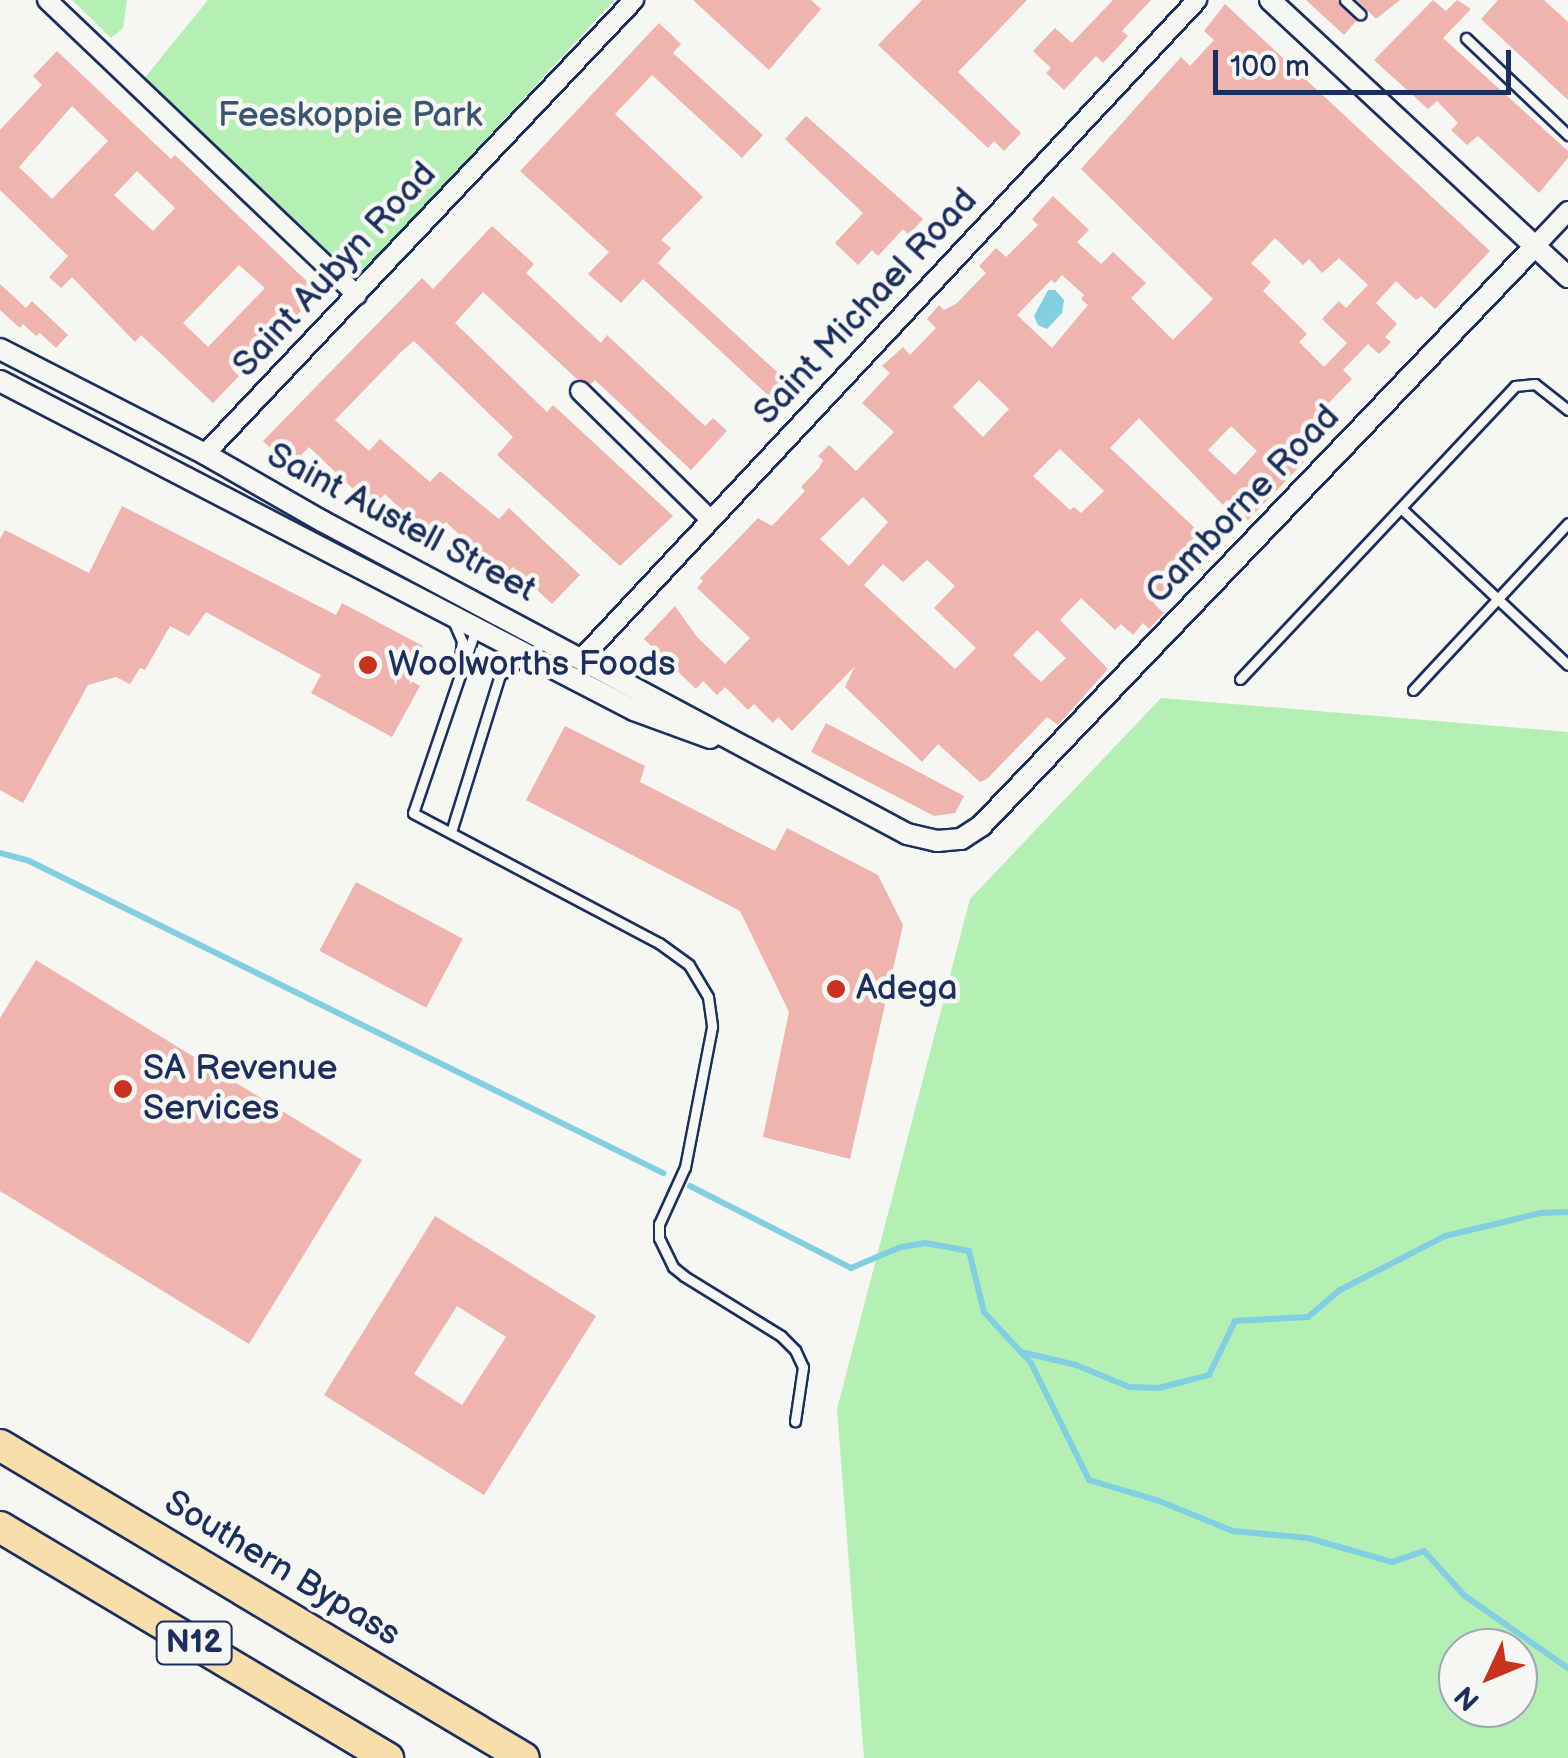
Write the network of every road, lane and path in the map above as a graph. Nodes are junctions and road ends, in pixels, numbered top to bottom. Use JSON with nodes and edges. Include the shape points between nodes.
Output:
{"nodes":[{"id":1,"x":47,"y":0,"type":"edge"},
{"id":2,"x":634,"y":0,"type":"edge"},
{"id":3,"x":1197,"y":0,"type":"edge"},
{"id":4,"x":1270,"y":0,"type":"edge"},
{"id":5,"x":1345,"y":0,"type":"edge"},
{"id":6,"x":1360,"y":14,"type":"dead end"},
{"id":7,"x":1466,"y":38,"type":"dead end"},
{"id":8,"x":1568,"y":135,"type":"edge"},
{"id":9,"x":1568,"y":211,"type":"edge"},
{"id":10,"x":1535,"y":246,"type":"junction"},
{"id":11,"x":1568,"y":277,"type":"edge"},
{"id":12,"x":357,"y":295,"type":"junction"},
{"id":13,"x":0,"y":349,"type":"edge"},
{"id":14,"x":0,"y":381,"type":"edge"},
{"id":15,"x":580,"y":391,"type":"dead end"},
{"id":16,"x":1568,"y":410,"type":"edge"},
{"id":17,"x":205,"y":454,"type":"junction"},
{"id":18,"x":1403,"y":510,"type":"junction"},
{"id":19,"x":710,"y":519,"type":"junction"},
{"id":20,"x":1568,"y":523,"type":"edge"},
{"id":21,"x":422,"y":597,"type":"junction"},
{"id":22,"x":1497,"y":600,"type":"junction"},
{"id":23,"x":482,"y":604,"type":"junction"},
{"id":24,"x":510,"y":618,"type":"junction"},
{"id":25,"x":476,"y":627,"type":"junction"},
{"id":26,"x":504,"y":641,"type":"junction"},
{"id":27,"x":582,"y":658,"type":"junction"},
{"id":28,"x":1568,"y":665,"type":"edge"},
{"id":29,"x":561,"y":670,"type":"junction"},
{"id":30,"x":500,"y":675,"type":"junction"},
{"id":31,"x":1240,"y":679,"type":"dead end"},
{"id":32,"x":1414,"y":690,"type":"dead end"},
{"id":33,"x":456,"y":693,"type":"junction"},
{"id":34,"x":768,"y":760,"type":"junction"},
{"id":35,"x":451,"y":832,"type":"junction"},
{"id":36,"x":961,"y":839,"type":"joint"},
{"id":37,"x":795,"y":1421,"type":"dead end"},
{"id":38,"x":0,"y":1432,"type":"edge"},
{"id":39,"x":0,"y":1445,"type":"edge"},
{"id":40,"x":110,"y":1510,"type":"junction"},
{"id":41,"x":0,"y":1527,"type":"edge"},
{"id":42,"x":388,"y":1758,"type":"edge"},
{"id":43,"x":524,"y":1758,"type":"edge"}],
"edges":[{"from":1,"to":12,"type":"street"},
{"from":2,"to":12,"type":"street","name":"Saint Aubyn Road"},
{"from":3,"to":19,"type":"street","name":"Saint Michael Road"},
{"from":4,"to":10,"type":"street"},
{"from":5,"to":6,"type":"lane"},
{"from":7,"to":8,"type":"lane"},
{"from":9,"to":10,"type":"street","name":"Camborne Road"},
{"from":10,"to":11,"type":"street"},
{"from":10,"to":36,"type":"street","name":"Camborne Road","via":[[997,809]]},
{"from":12,"to":17,"type":"street","name":"Saint Aubyn Road"},
{"from":13,"to":17,"type":"street","name":"Saint Austell Street"},
{"from":14,"to":21,"type":"street","name":"Saint Austell Street"},
{"from":15,"to":19,"type":"street"},
{"from":16,"to":18,"type":"lane","via":[[1534,384],[1515,386]]},
{"from":17,"to":23,"type":"street","name":"Saint Austell Street"},
{"from":18,"to":22,"type":"lane"},
{"from":18,"to":31,"type":"lane"},
{"from":19,"to":27,"type":"street","name":"Saint Michael Road"},
{"from":20,"to":22,"type":"lane"},
{"from":21,"to":25,"type":"street","name":"Saint Austell Street"},
{"from":21,"to":33,"type":"lane","via":[[460,634]]},
{"from":22,"to":28,"type":"lane"},
{"from":22,"to":32,"type":"lane"},
{"from":23,"to":24,"type":"street","name":"Saint Austell Street"},
{"from":23,"to":25,"type":"lane"},
{"from":24,"to":26,"type":"lane"},
{"from":24,"to":27,"type":"street","name":"Saint Austell Street"},
{"from":25,"to":26,"type":"street","name":"Saint Austell Street"},
{"from":25,"to":33,"type":"lane"},
{"from":26,"to":29,"type":"street","name":"Saint Austell Street"},
{"from":26,"to":30,"type":"lane"},
{"from":27,"to":34,"type":"street","name":"Saint Austell Street"},
{"from":29,"to":30,"type":"lane","via":[[526,660]]},
{"from":29,"to":34,"type":"street","name":"Saint Austell Street","via":[[634,710]]},
{"from":30,"to":35,"type":"lane"},
{"from":33,"to":35,"type":"lane","via":[[413,813]]},
{"from":34,"to":36,"type":"street","name":"Saint Austell Street","via":[[906,834],[937,842]]},
{"from":35,"to":37,"type":"lane","via":[[658,944],[689,966],[708,997],[712,1027],[686,1168],[660,1238],[672,1267],[795,1350],[804,1367]]},
{"from":38,"to":40,"type":"highway"},
{"from":39,"to":40,"type":"highway","name":"Southern Bypass","number":"N12"},
{"from":40,"to":43,"type":"highway","name":"Southern Bypass","number":"N12"},
{"from":41,"to":42,"type":"highway","number":"N12"}]}
